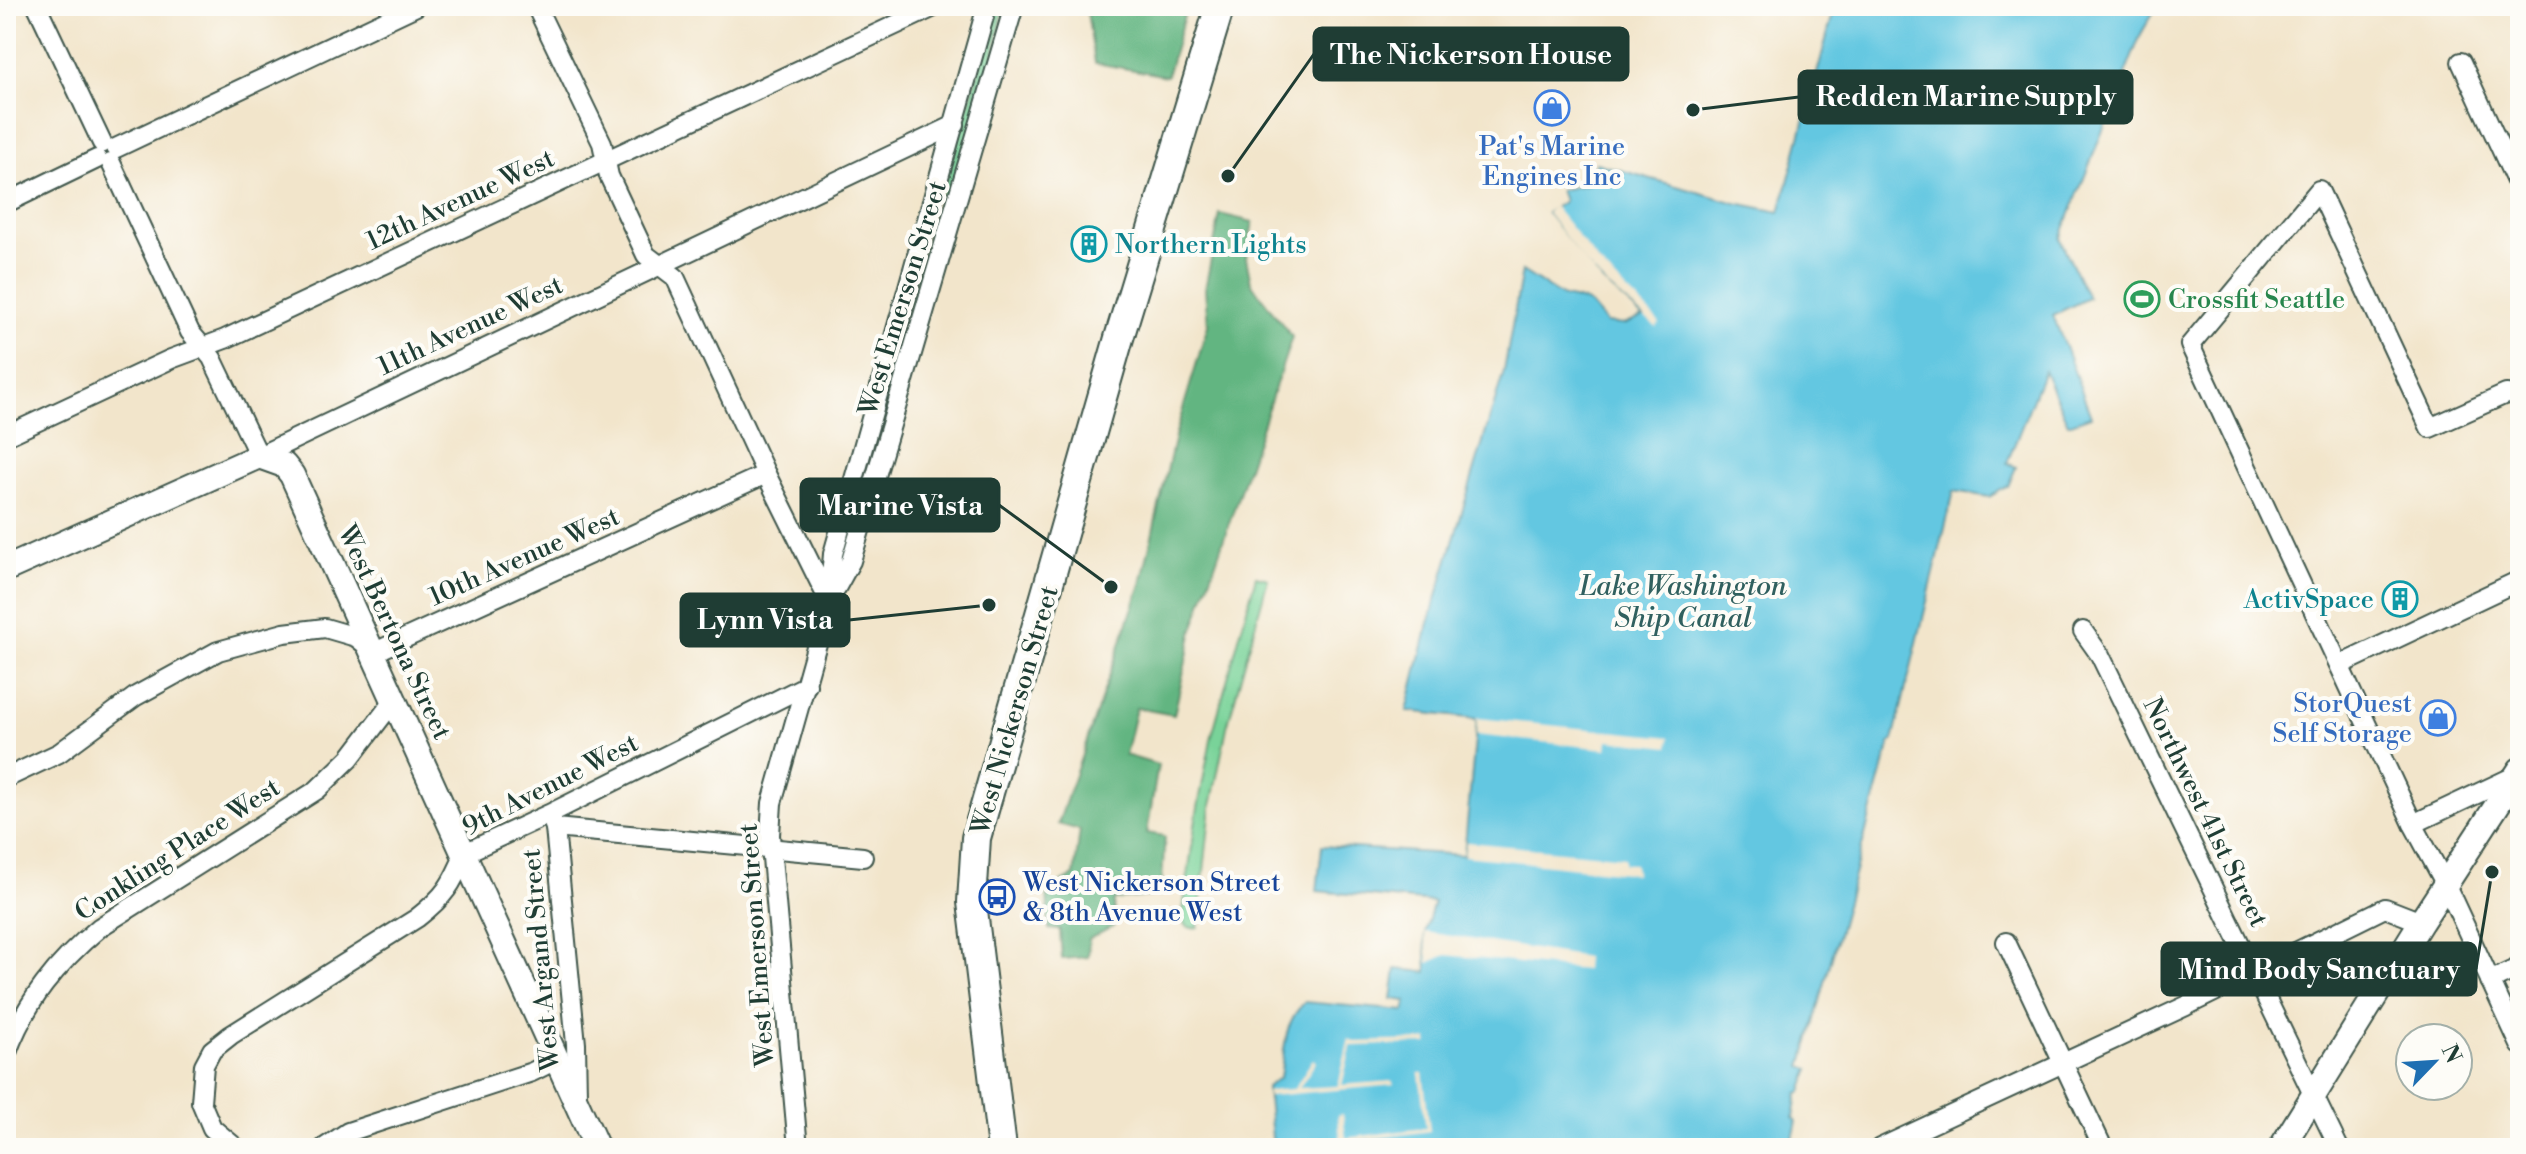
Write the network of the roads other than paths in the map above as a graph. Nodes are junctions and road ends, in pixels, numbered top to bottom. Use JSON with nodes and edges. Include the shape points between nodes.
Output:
{"nodes":[{"id":1,"x":37,"y":6,"type":"edge"},
{"id":2,"x":416,"y":6,"type":"edge"},
{"id":3,"x":536,"y":6,"type":"edge"},
{"id":4,"x":936,"y":6,"type":"edge"},
{"id":5,"x":987,"y":6,"type":"edge"},
{"id":6,"x":1014,"y":6,"type":"edge"},
{"id":7,"x":1220,"y":6,"type":"edge"},
{"id":8,"x":2461,"y":62,"type":"dead end"},
{"id":9,"x":955,"y":125,"type":"junction"},
{"id":10,"x":107,"y":153,"type":"junction"},
{"id":11,"x":605,"y":160,"type":"junction"},
{"id":12,"x":2520,"y":190,"type":"edge"},
{"id":13,"x":6,"y":203,"type":"edge"},
{"id":14,"x":658,"y":266,"type":"junction"},
{"id":15,"x":203,"y":347,"type":"junction"},
{"id":16,"x":2520,"y":395,"type":"edge"},
{"id":17,"x":6,"y":436,"type":"edge"},
{"id":18,"x":259,"y":456,"type":"junction"},
{"id":19,"x":766,"y":474,"type":"junction"},
{"id":20,"x":6,"y":569,"type":"edge"},
{"id":21,"x":2520,"y":580,"type":"edge"},
{"id":22,"x":829,"y":601,"type":"junction"},
{"id":23,"x":2083,"y":631,"type":"dead end"},
{"id":24,"x":375,"y":652,"type":"junction"},
{"id":25,"x":2340,"y":665,"type":"junction"},
{"id":26,"x":807,"y":685,"type":"junction"},
{"id":27,"x":395,"y":699,"type":"junction"},
{"id":28,"x":2519,"y":773,"type":"edge"},
{"id":29,"x":6,"y":778,"type":"edge"},
{"id":30,"x":552,"y":821,"type":"junction"},
{"id":31,"x":2413,"y":824,"type":"junction"},
{"id":32,"x":772,"y":849,"type":"junction"},
{"id":33,"x":465,"y":853,"type":"junction"},
{"id":34,"x":863,"y":857,"type":"dead end"},
{"id":35,"x":2446,"y":885,"type":"junction"},
{"id":36,"x":2421,"y":922,"type":"junction"},
{"id":37,"x":2006,"y":942,"type":"dead end"},
{"id":38,"x":2520,"y":967,"type":"edge"},
{"id":39,"x":2255,"y":972,"type":"junction"},
{"id":40,"x":2490,"y":981,"type":"junction"},
{"id":41,"x":2520,"y":1045,"type":"edge"},
{"id":42,"x":6,"y":1055,"type":"edge"},
{"id":43,"x":558,"y":1059,"type":"junction"},
{"id":44,"x":2063,"y":1062,"type":"junction"},
{"id":45,"x":2314,"y":1095,"type":"junction"},
{"id":46,"x":577,"y":1103,"type":"junction"},
{"id":47,"x":236,"y":1148,"type":"edge"},
{"id":48,"x":324,"y":1148,"type":"edge"},
{"id":49,"x":597,"y":1148,"type":"edge"},
{"id":50,"x":798,"y":1148,"type":"edge"},
{"id":51,"x":1002,"y":1148,"type":"edge"},
{"id":52,"x":1880,"y":1148,"type":"edge"},
{"id":53,"x":2103,"y":1148,"type":"edge"},
{"id":54,"x":2281,"y":1148,"type":"edge"},
{"id":55,"x":2339,"y":1148,"type":"edge"}],
"edges":[{"from":1,"to":10,"type":"street"},
{"from":2,"to":10,"type":"street"},
{"from":3,"to":11,"type":"street","via":[[602,143]]},
{"from":4,"to":11,"type":"street","name":"12th Avenue West"},
{"from":5,"to":9,"type":"street","name":"West Emerson Street"},
{"from":6,"to":22,"type":"street","name":"West Emerson Street","via":[[851,561]]},
{"from":7,"to":51,"type":"main road","name":"West Nickerson Street","via":[[976,838],[972,902]]},
{"from":8,"to":12,"type":"street"},
{"from":9,"to":14,"type":"street","name":"11th Avenue West"},
{"from":9,"to":22,"type":"street","name":"West Emerson Street","via":[[833,554]]},
{"from":10,"to":13,"type":"street"},
{"from":10,"to":15,"type":"street","via":[[190,332]]},
{"from":11,"to":14,"type":"street","via":[[646,255]]},
{"from":11,"to":15,"type":"street","name":"12th Avenue West"},
{"from":14,"to":18,"type":"street","name":"11th Avenue West"},
{"from":14,"to":19,"type":"street","via":[[675,277]]},
{"from":15,"to":17,"type":"street","name":"12th Avenue West"},
{"from":15,"to":18,"type":"street"},
{"from":16,"to":25,"type":"street","via":[[2506,394],[2430,428],[2319,190],[2190,345]]},
{"from":18,"to":20,"type":"street","name":"11th Avenue West"},
{"from":18,"to":24,"type":"street","name":"West Bertona Street","via":[[284,465],[292,475]]},
{"from":19,"to":22,"type":"street"},
{"from":19,"to":24,"type":"street","name":"10th Avenue West"},
{"from":21,"to":25,"type":"street"},
{"from":22,"to":26,"type":"street","name":"West Emerson Street"},
{"from":23,"to":39,"type":"street","name":"Northwest 41st Street","via":[[2100,655]]},
{"from":24,"to":27,"type":"street","name":"West Bertona Street"},
{"from":24,"to":29,"type":"street","via":[[356,637],[325,628],[218,651],[136,696],[59,753]]},
{"from":25,"to":31,"type":"street"},
{"from":26,"to":30,"type":"street","name":"9th Avenue West"},
{"from":26,"to":32,"type":"street","name":"West Emerson Street","via":[[772,803]]},
{"from":27,"to":33,"type":"street","name":"West Bertona Street"},
{"from":27,"to":42,"type":"street","name":"Conkling Place West","via":[[350,758],[317,790],[100,927],[74,949],[37,991]]},
{"from":28,"to":31,"type":"street"},
{"from":28,"to":35,"type":"street"},
{"from":30,"to":32,"type":"street"},
{"from":30,"to":33,"type":"street","name":"9th Avenue West"},
{"from":30,"to":46,"type":"street","name":"West Argand Street","via":[[576,1044]]},
{"from":31,"to":35,"type":"street"},
{"from":32,"to":34,"type":"street"},
{"from":32,"to":50,"type":"street","name":"West Emerson Street"},
{"from":33,"to":43,"type":"street","name":"West Bertona Street"},
{"from":33,"to":47,"type":"street","name":"9th Avenue West","via":[[452,885],[435,904],[212,1050],[204,1065],[201,1102],[212,1128]]},
{"from":35,"to":36,"type":"street"},
{"from":35,"to":40,"type":"street"},
{"from":36,"to":39,"type":"street","via":[[2385,908]]},
{"from":36,"to":45,"type":"street"},
{"from":37,"to":44,"type":"street"},
{"from":38,"to":40,"type":"street"},
{"from":39,"to":44,"type":"street"},
{"from":39,"to":45,"type":"street","name":"Northwest 41st Street"},
{"from":40,"to":41,"type":"street"},
{"from":43,"to":46,"type":"street","name":"West Bertona Street"},
{"from":43,"to":48,"type":"street","via":[[348,1132]]},
{"from":44,"to":52,"type":"street"},
{"from":44,"to":53,"type":"street"},
{"from":45,"to":54,"type":"street"},
{"from":45,"to":55,"type":"street","name":"Northwest 41st Street"},
{"from":46,"to":49,"type":"street","name":"West Bertona Street"}]}
